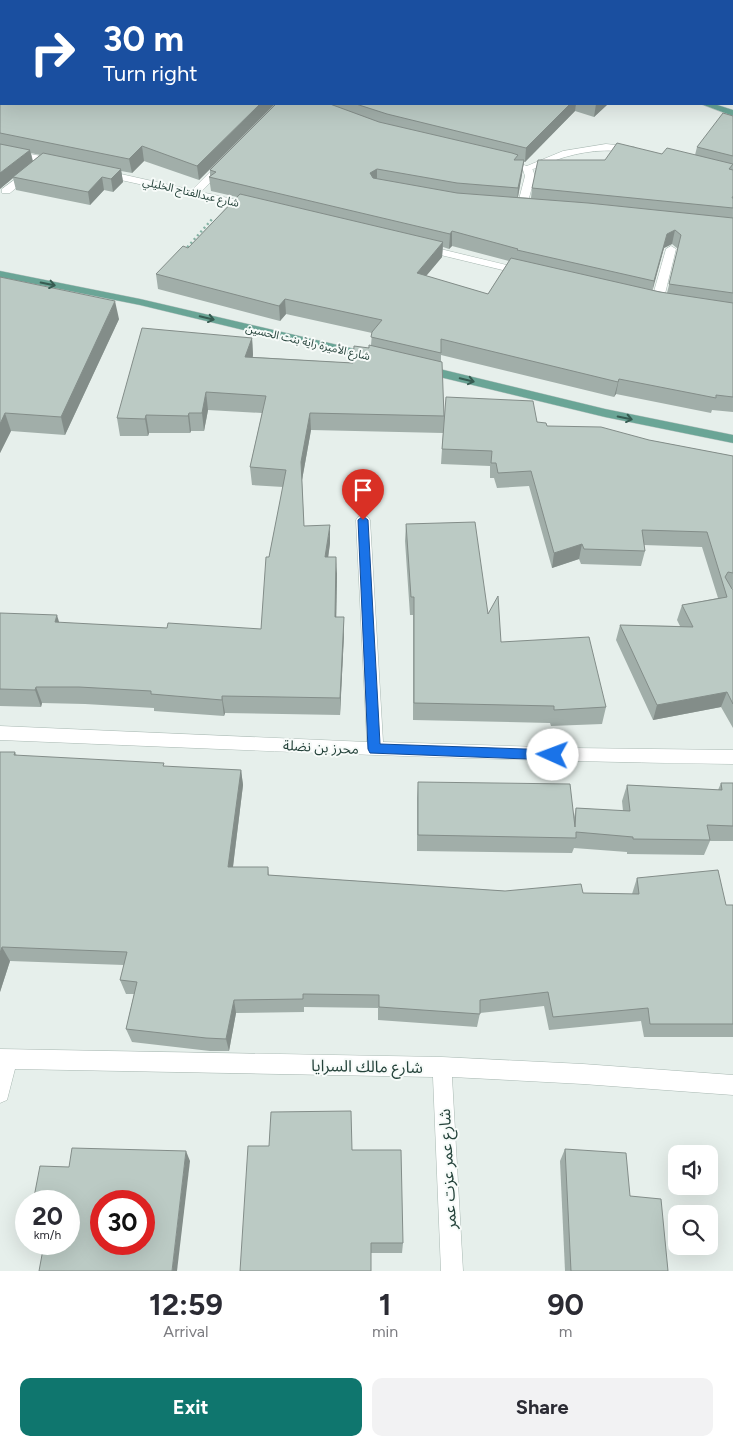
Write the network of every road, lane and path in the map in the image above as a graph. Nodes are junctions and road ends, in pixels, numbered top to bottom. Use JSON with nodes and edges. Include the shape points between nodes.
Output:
{"nodes":[{"id":1,"x":709,"y":105,"type":"edge"},
{"id":2,"x":733,"y":113,"type":"edge"},
{"id":3,"x":0,"y":151,"type":"edge"},
{"id":4,"x":646,"y":153,"type":"edge"},
{"id":5,"x":229,"y":158,"type":"edge"},
{"id":6,"x":495,"y":158,"type":"edge"},
{"id":7,"x":44,"y":160,"type":"junction"},
{"id":8,"x":70,"y":165,"type":"edge"},
{"id":9,"x":527,"y":168,"type":"junction"},
{"id":10,"x":95,"y":171,"type":"edge"},
{"id":11,"x":6,"y":191,"type":"dead end"},
{"id":12,"x":195,"y":192,"type":"junction"},
{"id":13,"x":227,"y":201,"type":"junction"},
{"id":14,"x":522,"y":207,"type":"edge"},
{"id":15,"x":266,"y":210,"type":"edge"},
{"id":16,"x":412,"y":245,"type":"edge"},
{"id":17,"x":671,"y":249,"type":"edge"},
{"id":18,"x":184,"y":252,"type":"edge"},
{"id":19,"x":0,"y":274,"type":"edge"},
{"id":20,"x":533,"y":274,"type":"edge"},
{"id":21,"x":657,"y":302,"type":"edge"},
{"id":22,"x":380,"y":359,"type":"edge"},
{"id":23,"x":408,"y":365,"type":"edge"},
{"id":24,"x":733,"y":439,"type":"edge"},
{"id":25,"x":363,"y":520,"type":"dead end"},
{"id":26,"x":0,"y":733,"type":"edge"},
{"id":27,"x":374,"y":749,"type":"junction"},
{"id":28,"x":733,"y":757,"type":"edge"},
{"id":29,"x":4,"y":1059,"type":"edge"},
{"id":30,"x":442,"y":1067,"type":"junction"},
{"id":31,"x":733,"y":1085,"type":"edge"},
{"id":32,"x":0,"y":1093,"type":"edge"},
{"id":33,"x":452,"y":1271,"type":"edge"}],
"edges":[{"from":1,"to":2,"type":"main road"},
{"from":3,"to":7,"type":"street"},
{"from":4,"to":9,"type":"street","via":[[597,146],[557,152]]},
{"from":5,"to":12,"type":"street"},
{"from":6,"to":9,"type":"street"},
{"from":7,"to":8,"type":"street"},
{"from":7,"to":11,"type":"street"},
{"from":9,"to":14,"type":"street","via":[[530,176]]},
{"from":10,"to":12,"type":"street","name":"شارع عبدالفتاح الخليلي"},
{"from":12,"to":13,"type":"street","name":"شارع عبدالفتاح الخليلي"},
{"from":13,"to":15,"type":"street","name":"شارع عبدالفتاح الخليلي"},
{"from":13,"to":18,"type":"path"},
{"from":16,"to":20,"type":"street"},
{"from":17,"to":21,"type":"street"},
{"from":19,"to":22,"type":"main road","name":"شارع الأميرة راية بنت الحسين","one_way":true,"via":[[140,302]]},
{"from":23,"to":24,"type":"main road","one_way":true,"via":[[605,413]]},
{"from":25,"to":27,"type":"street"},
{"from":26,"to":27,"type":"street","name":"محرز بن نضلة"},
{"from":27,"to":28,"type":"street","name":"محرز بن نضلة"},
{"from":29,"to":30,"type":"street","name":"شارع مالك السرايا"},
{"from":29,"to":32,"type":"street"},
{"from":30,"to":31,"type":"street","name":"شارع مالك السرايا"},
{"from":30,"to":33,"type":"street","name":"شارع عمر عزت عمر"}]}
